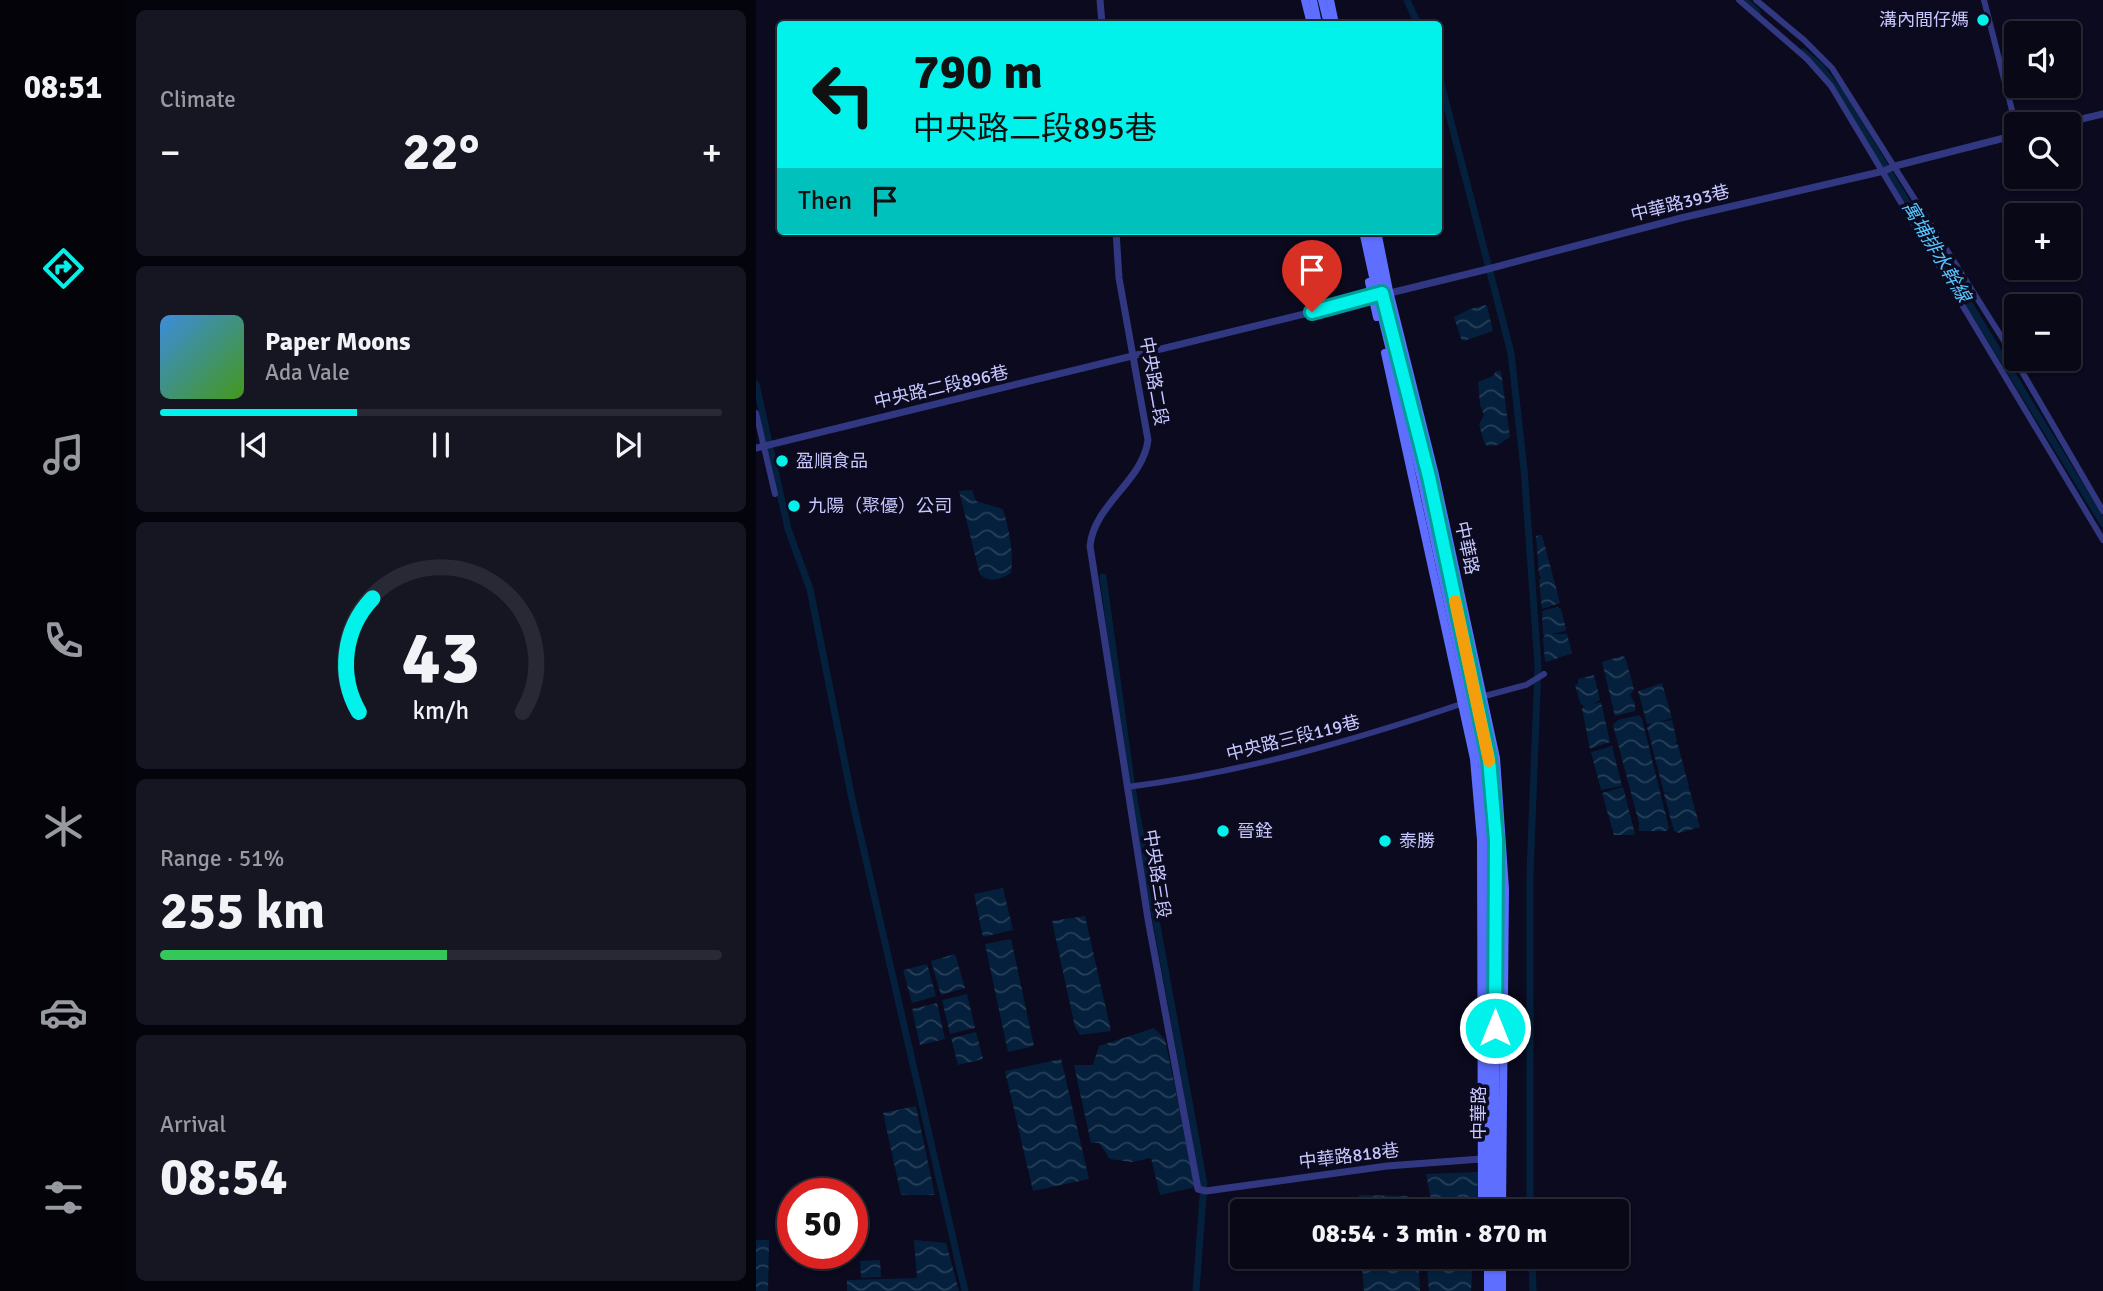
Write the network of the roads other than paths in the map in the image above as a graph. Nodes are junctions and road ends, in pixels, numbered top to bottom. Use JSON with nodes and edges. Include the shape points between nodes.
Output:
{"nodes":[{"id":1,"x":1100,"y":0,"type":"edge"},
{"id":2,"x":1306,"y":0,"type":"edge"},
{"id":3,"x":1313,"y":0,"type":"edge"},
{"id":4,"x":1322,"y":0,"type":"edge"},
{"id":5,"x":1330,"y":0,"type":"edge"},
{"id":6,"x":1739,"y":0,"type":"edge"},
{"id":7,"x":1756,"y":0,"type":"edge"},
{"id":8,"x":1984,"y":0,"type":"edge"},
{"id":9,"x":1102,"y":21,"type":"edge"},
{"id":10,"x":1310,"y":21,"type":"edge"},
{"id":11,"x":1317,"y":21,"type":"edge"},
{"id":12,"x":1327,"y":21,"type":"edge"},
{"id":13,"x":1334,"y":21,"type":"edge"},
{"id":14,"x":2012,"y":112,"type":"edge"},
{"id":15,"x":2103,"y":114,"type":"edge"},
{"id":16,"x":2081,"y":119,"type":"edge"},
{"id":17,"x":2004,"y":138,"type":"edge"},
{"id":18,"x":1895,"y":166,"type":"junction"},
{"id":19,"x":1882,"y":170,"type":"junction"},
{"id":20,"x":1116,"y":235,"type":"edge"},
{"id":21,"x":1359,"y":235,"type":"edge"},
{"id":22,"x":1364,"y":235,"type":"edge"},
{"id":23,"x":1371,"y":235,"type":"edge"},
{"id":24,"x":1377,"y":235,"type":"edge"},
{"id":25,"x":1380,"y":294,"type":"junction"},
{"id":26,"x":2004,"y":341,"type":"edge"},
{"id":27,"x":2004,"y":344,"type":"edge"},
{"id":28,"x":1988,"y":348,"type":"junction"},
{"id":29,"x":1133,"y":356,"type":"junction"},
{"id":30,"x":2022,"y":371,"type":"edge"},
{"id":31,"x":756,"y":413,"type":"edge"},
{"id":32,"x":760,"y":447,"type":"edge"},
{"id":33,"x":775,"y":494,"type":"dead end"},
{"id":34,"x":2103,"y":511,"type":"edge"},
{"id":35,"x":2103,"y":541,"type":"edge"},
{"id":36,"x":1093,"y":563,"type":"joint"},
{"id":37,"x":1544,"y":674,"type":"dead end"},
{"id":38,"x":1473,"y":700,"type":"junction"},
{"id":39,"x":1127,"y":788,"type":"junction"},
{"id":40,"x":1492,"y":1163,"type":"junction"},
{"id":41,"x":1198,"y":1189,"type":"joint"},
{"id":42,"x":1484,"y":1199,"type":"edge"},
{"id":43,"x":1489,"y":1199,"type":"edge"},
{"id":44,"x":1494,"y":1199,"type":"edge"},
{"id":45,"x":1500,"y":1199,"type":"edge"},
{"id":46,"x":1485,"y":1269,"type":"edge"},
{"id":47,"x":1495,"y":1269,"type":"edge"},
{"id":48,"x":1502,"y":1269,"type":"edge"},
{"id":49,"x":1485,"y":1291,"type":"edge"},
{"id":50,"x":1495,"y":1291,"type":"edge"},
{"id":51,"x":1502,"y":1291,"type":"edge"}],
"edges":[{"from":1,"to":9,"type":"street"},
{"from":2,"to":10,"type":"main road"},
{"from":3,"to":11,"type":"main road"},
{"from":4,"to":12,"type":"main road"},
{"from":5,"to":13,"type":"main road"},
{"from":6,"to":19,"type":"street","via":[[1831,86]]},
{"from":7,"to":18,"type":"street","via":[[1832,68]]},
{"from":8,"to":14,"type":"street"},
{"from":15,"to":16,"type":"street"},
{"from":17,"to":18,"type":"street","name":"中華路393巷"},
{"from":18,"to":19,"type":"street","name":"中華路393巷"},
{"from":18,"to":26,"type":"street"},
{"from":19,"to":25,"type":"street","name":"中華路393巷"},
{"from":19,"to":28,"type":"street"},
{"from":20,"to":29,"type":"street","name":"中央路二段"},
{"from":21,"to":25,"type":"main road","name":"中華路"},
{"from":22,"to":25,"type":"main road","name":"中華路"},
{"from":23,"to":25,"type":"main road","name":"中華路"},
{"from":24,"to":25,"type":"main road","name":"中華路"},
{"from":25,"to":29,"type":"street","name":"中央路二段896巷"},
{"from":25,"to":38,"type":"main road","name":"中華路"},
{"from":25,"to":38,"type":"main road","name":"中華路","via":[[1435,475]]},
{"from":27,"to":28,"type":"street"},
{"from":28,"to":35,"type":"street"},
{"from":29,"to":32,"type":"street","name":"中央路二段896巷"},
{"from":29,"to":36,"type":"street","name":"中央路二段","via":[[1148,445],[1095,527],[1090,546]]},
{"from":30,"to":34,"type":"street"},
{"from":31,"to":32,"type":"street"},
{"from":32,"to":33,"type":"street"},
{"from":36,"to":39,"type":"street","name":"中央路三段"},
{"from":37,"to":38,"type":"street","name":"中央路三段119巷","via":[[1526,685]]},
{"from":38,"to":39,"type":"street","name":"中央路三段119巷","via":[[1324,747]]},
{"from":38,"to":40,"type":"main road","name":"中華路"},
{"from":38,"to":40,"type":"main road","name":"中華路","via":[[1496,758],[1503,840],[1505,889]]},
{"from":39,"to":41,"type":"street","name":"中央路三段"},
{"from":40,"to":41,"type":"street","name":"中華路818巷","via":[[1387,1166]]},
{"from":40,"to":42,"type":"main road","name":"中華路"},
{"from":40,"to":43,"type":"main road","name":"中華路"},
{"from":40,"to":44,"type":"main road","name":"中華路"},
{"from":40,"to":45,"type":"main road","name":"中華路"},
{"from":46,"to":49,"type":"main road"},
{"from":47,"to":50,"type":"main road"},
{"from":48,"to":51,"type":"main road"}]}
